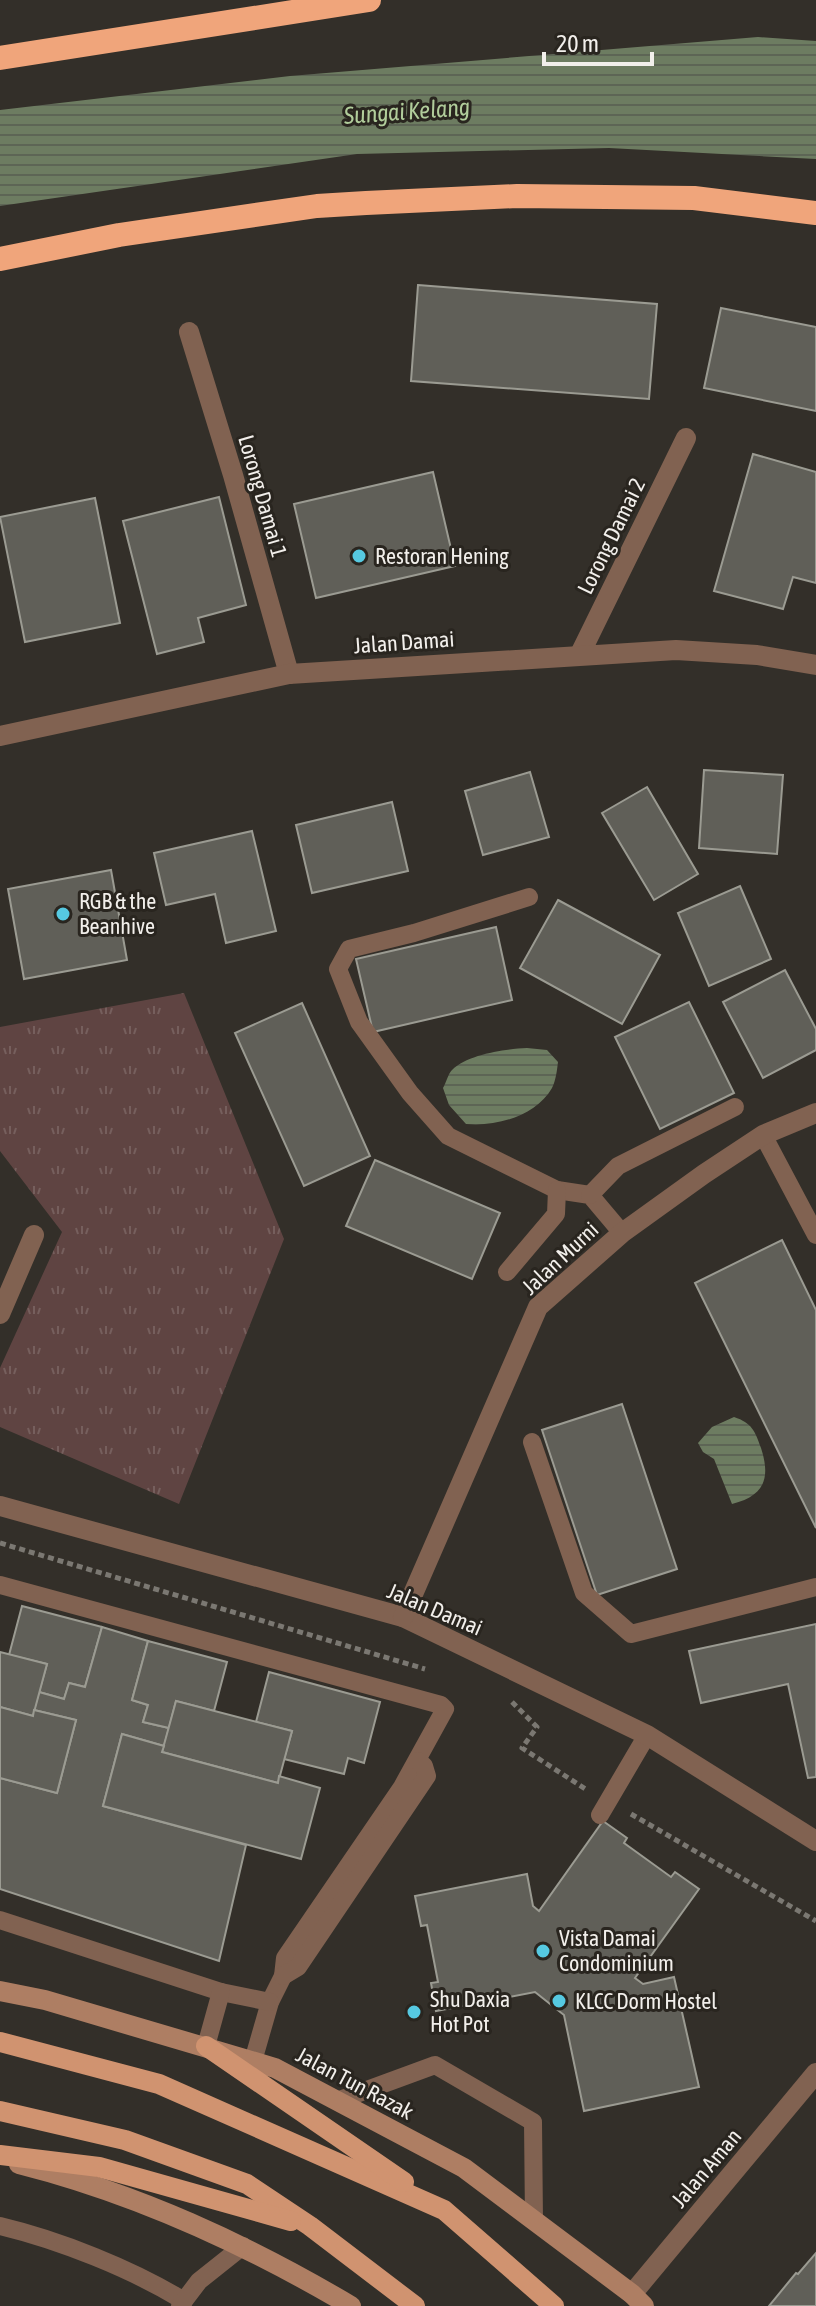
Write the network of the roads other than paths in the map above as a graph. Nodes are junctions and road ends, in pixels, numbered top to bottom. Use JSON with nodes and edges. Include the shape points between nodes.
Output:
{"nodes":[{"id":1,"x":369,"y":0,"type":"edge"},
{"id":2,"x":0,"y":58,"type":"edge"},
{"id":3,"x":816,"y":213,"type":"edge"},
{"id":4,"x":0,"y":259,"type":"edge"},
{"id":5,"x":189,"y":332,"type":"dead end"},
{"id":6,"x":686,"y":438,"type":"dead end"},
{"id":7,"x":580,"y":654,"type":"junction"},
{"id":8,"x":816,"y":665,"type":"edge"},
{"id":9,"x":289,"y":674,"type":"junction"},
{"id":10,"x":0,"y":736,"type":"edge"},
{"id":11,"x":529,"y":897,"type":"dead end"},
{"id":12,"x":735,"y":1107,"type":"dead end"},
{"id":13,"x":816,"y":1113,"type":"edge"},
{"id":14,"x":763,"y":1135,"type":"junction"},
{"id":15,"x":557,"y":1190,"type":"junction"},
{"id":16,"x":590,"y":1195,"type":"junction"},
{"id":17,"x":622,"y":1233,"type":"junction"},
{"id":18,"x":34,"y":1235,"type":"dead end"},
{"id":19,"x":816,"y":1235,"type":"edge"},
{"id":20,"x":507,"y":1272,"type":"dead end"},
{"id":21,"x":0,"y":1314,"type":"edge"},
{"id":22,"x":532,"y":1442,"type":"dead end"},
{"id":23,"x":0,"y":1506,"type":"edge"},
{"id":24,"x":0,"y":1585,"type":"edge"},
{"id":25,"x":816,"y":1587,"type":"edge"},
{"id":26,"x":403,"y":1617,"type":"junction"},
{"id":27,"x":647,"y":1735,"type":"junction"},
{"id":28,"x":604,"y":1808,"type":"road end"},
{"id":29,"x":816,"y":1841,"type":"edge"},
{"id":30,"x":0,"y":1920,"type":"edge"},
{"id":31,"x":0,"y":1991,"type":"edge"},
{"id":32,"x":221,"y":1992,"type":"junction"},
{"id":33,"x":270,"y":2002,"type":"junction"},
{"id":34,"x":0,"y":2042,"type":"edge"},
{"id":35,"x":206,"y":2046,"type":"junction"},
{"id":36,"x":253,"y":2061,"type":"junction"},
{"id":37,"x":816,"y":2073,"type":"edge"},
{"id":38,"x":337,"y":2101,"type":"junction"},
{"id":39,"x":0,"y":2111,"type":"edge"},
{"id":40,"x":0,"y":2157,"type":"edge"},
{"id":41,"x":444,"y":2210,"type":"junction"},
{"id":42,"x":534,"y":2221,"type":"junction"},
{"id":43,"x":0,"y":2226,"type":"edge"},
{"id":44,"x":310,"y":2226,"type":"junction"},
{"id":45,"x":243,"y":2246,"type":"junction"},
{"id":46,"x":638,"y":2300,"type":"edge"},
{"id":47,"x":182,"y":2303,"type":"edge"},
{"id":48,"x":351,"y":2306,"type":"edge"},
{"id":49,"x":415,"y":2306,"type":"edge"},
{"id":50,"x":554,"y":2306,"type":"edge"}],
"edges":[{"from":1,"to":2,"type":"highway"},
{"from":3,"to":4,"type":"highway","via":[[694,198],[517,196],[366,203],[119,235]]},
{"from":5,"to":9,"type":"street","name":"Lorong Damai 1"},
{"from":6,"to":7,"type":"street","name":"Lorong Damai 2"},
{"from":7,"to":8,"type":"street","name":"Jalan Damai","via":[[676,650]]},
{"from":7,"to":9,"type":"street","name":"Jalan Damai"},
{"from":9,"to":10,"type":"street","name":"Jalan Damai"},
{"from":11,"to":15,"type":"lane","via":[[349,949],[338,969],[359,1022],[448,1136]]},
{"from":12,"to":16,"type":"lane","via":[[618,1166]]},
{"from":13,"to":14,"type":"street","name":"Jalan Murni"},
{"from":14,"to":17,"type":"street","name":"Jalan Murni"},
{"from":14,"to":19,"type":"lane"},
{"from":15,"to":16,"type":"lane"},
{"from":15,"to":20,"type":"lane","via":[[556,1214]]},
{"from":16,"to":17,"type":"lane"},
{"from":17,"to":26,"type":"street","name":"Jalan Murni","via":[[538,1307]]},
{"from":18,"to":21,"type":"street"},
{"from":22,"to":25,"type":"lane","via":[[584,1593],[631,1634]]},
{"from":23,"to":26,"type":"street","name":"Jalan Damai"},
{"from":24,"to":33,"type":"lane","via":[[445,1709],[418,1761],[427,1776],[298,1967],[283,1976]]},
{"from":26,"to":27,"type":"street","name":"Jalan Damai"},
{"from":27,"to":28,"type":"lane"},
{"from":27,"to":29,"type":"street","name":"Jalan Damai"},
{"from":30,"to":32,"type":"lane"},
{"from":31,"to":35,"type":"main road","name":"Jalan Tun Razak"},
{"from":32,"to":33,"type":"lane"},
{"from":32,"to":35,"type":"lane"},
{"from":33,"to":36,"type":"lane"},
{"from":34,"to":41,"type":"main road","via":[[159,2084]]},
{"from":35,"to":36,"type":"main road","name":"Jalan Tun Razak"},
{"from":35,"to":41,"type":"main road"},
{"from":36,"to":38,"type":"main road","name":"Jalan Tun Razak"},
{"from":37,"to":46,"type":"street","name":"Jalan Aman"},
{"from":38,"to":42,"type":"main road","name":"Jalan Tun Razak","via":[[464,2168]]},
{"from":38,"to":42,"type":"lane","via":[[435,2065],[533,2122]]},
{"from":39,"to":44,"type":"main road","via":[[125,2140],[247,2184]]},
{"from":40,"to":44,"type":"main road","via":[[99,2167]]},
{"from":40,"to":45,"type":"main road","via":[[152,2206]]},
{"from":41,"to":50,"type":"main road"},
{"from":42,"to":46,"type":"main road","name":"Jalan Tun Razak"},
{"from":43,"to":47,"type":"lane","via":[[153,2282]]},
{"from":44,"to":49,"type":"main road"},
{"from":45,"to":47,"type":"lane","via":[[199,2281]]},
{"from":45,"to":48,"type":"main road"}]}
